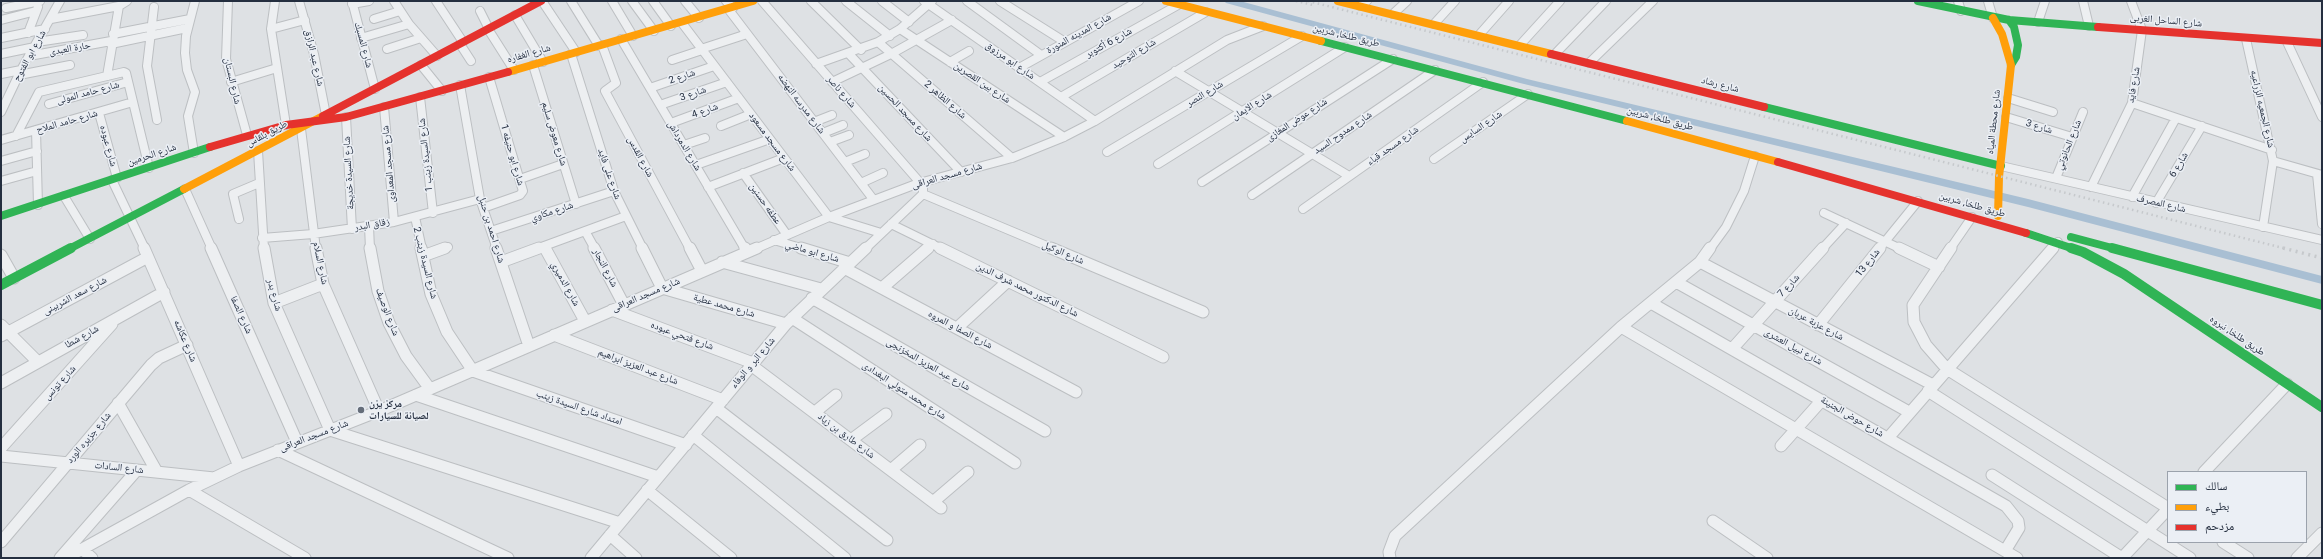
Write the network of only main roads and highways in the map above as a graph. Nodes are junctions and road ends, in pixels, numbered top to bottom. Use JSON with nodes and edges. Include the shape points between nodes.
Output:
{"nodes":[{"id":1,"x":542,"y":1,"type":"edge"},
{"id":2,"x":753,"y":1,"type":"edge"},
{"id":3,"x":1166,"y":1,"type":"edge"},
{"id":4,"x":1338,"y":1,"type":"edge"},
{"id":5,"x":1918,"y":1,"type":"edge"},
{"id":6,"x":1363,"y":4,"type":"edge"},
{"id":7,"x":729,"y":6,"type":"edge"},
{"id":8,"x":1994,"y":18,"type":"junction"},
{"id":9,"x":2009,"y":20,"type":"junction"},
{"id":10,"x":2322,"y":43,"type":"edge"},
{"id":11,"x":2011,"y":65,"type":"junction"},
{"id":12,"x":311,"y":123,"type":"junction"},
{"id":13,"x":2001,"y":166,"type":"junction"},
{"id":14,"x":1846,"y":180,"type":"junction"},
{"id":15,"x":1998,"y":212,"type":"junction"},
{"id":16,"x":1,"y":216,"type":"edge"},
{"id":17,"x":2140,"y":280,"type":"joint"},
{"id":18,"x":1,"y":285,"type":"edge"},
{"id":19,"x":2322,"y":305,"type":"edge"},
{"id":20,"x":2322,"y":407,"type":"edge"}],
"edges":[{"from":1,"to":12,"type":"main road","name":"طريق بلقاس"},
{"from":2,"to":7,"type":"main road","name":"شارع الغفاره"},
{"from":3,"to":14,"type":"main road","name":"طريق طلخا, شربين","via":[[1528,94]]},
{"from":4,"to":6,"type":"main road","name":"شارع رشاد"},
{"from":5,"to":8,"type":"main road","name":"شارع الساحل الغربى"},
{"from":6,"to":13,"type":"main road","name":"شارع رشاد","via":[[1393,14]]},
{"from":7,"to":12,"type":"main road","name":"شارع الغفاره","via":[[699,18],[442,91],[346,117]]},
{"from":8,"to":9,"type":"main road","name":"شارع الساحل الغربى"},
{"from":8,"to":11,"type":"main road","via":[[2002,34]]},
{"from":9,"to":10,"type":"main road","name":"شارع الساحل الغربى"},
{"from":9,"to":11,"type":"main road","via":[[2014,27],[2018,45],[2016,57]]},
{"from":11,"to":13,"type":"main road","name":"شارع محطة المياه"},
{"from":12,"to":16,"type":"main road","name":"شارع الحرمين","via":[[286,125],[247,135]]},
{"from":12,"to":18,"type":"main road","name":"طريق بلقاس"},
{"from":13,"to":15,"type":"main road","name":"شارع محطة المياه"},
{"from":14,"to":15,"type":"main road"},
{"from":14,"to":17,"type":"main road","name":"طريق طلخا, شربين","via":[[2058,242]]},
{"from":15,"to":19,"type":"main road","via":[[2147,263]]},
{"from":17,"to":20,"type":"main road","name":"طريق طلخا, نبروه"}]}
